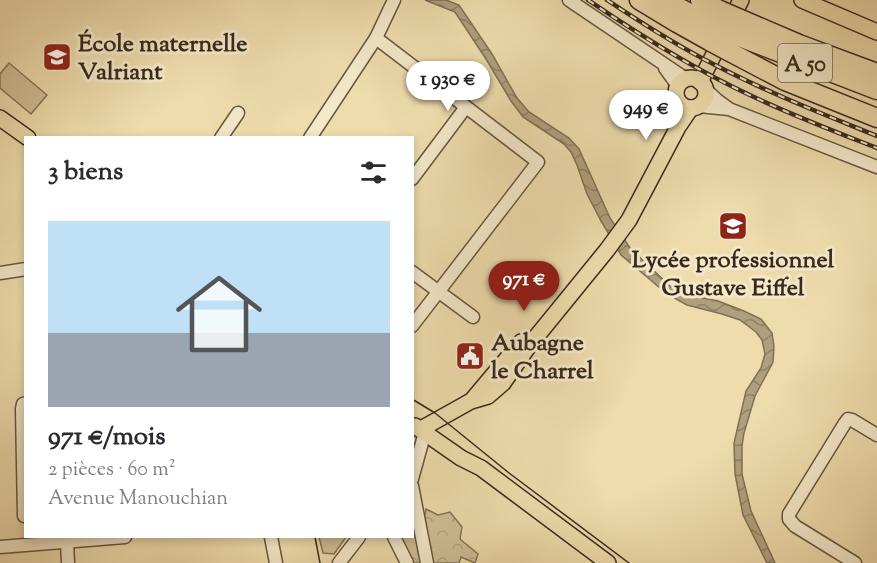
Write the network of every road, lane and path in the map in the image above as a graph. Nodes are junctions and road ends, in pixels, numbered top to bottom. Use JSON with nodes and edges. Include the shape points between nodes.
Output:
{"nodes":[{"id":1,"x":394,"y":0,"type":"edge"},
{"id":2,"x":569,"y":0,"type":"edge"},
{"id":3,"x":639,"y":0,"type":"edge"},
{"id":4,"x":664,"y":0,"type":"edge"},
{"id":5,"x":700,"y":0,"type":"edge"},
{"id":6,"x":741,"y":0,"type":"edge"},
{"id":7,"x":802,"y":0,"type":"edge"},
{"id":8,"x":726,"y":31,"type":"junction"},
{"id":9,"x":877,"y":32,"type":"edge"},
{"id":10,"x":376,"y":38,"type":"junction"},
{"id":11,"x":875,"y":72,"type":"edge"},
{"id":12,"x":692,"y":84,"type":"junction"},
{"id":13,"x":877,"y":90,"type":"edge"},
{"id":14,"x":690,"y":106,"type":"junction"},
{"id":15,"x":466,"y":107,"type":"junction"},
{"id":16,"x":729,"y":109,"type":"junction"},
{"id":17,"x":238,"y":113,"type":"dead end"},
{"id":18,"x":0,"y":117,"type":"edge"},
{"id":19,"x":877,"y":118,"type":"edge"},
{"id":20,"x":25,"y":136,"type":"edge"},
{"id":21,"x":222,"y":136,"type":"edge"},
{"id":22,"x":311,"y":136,"type":"edge"},
{"id":23,"x":877,"y":167,"type":"edge"},
{"id":24,"x":414,"y":176,"type":"edge"},
{"id":25,"x":24,"y":268,"type":"edge"},
{"id":26,"x":0,"y":273,"type":"edge"},
{"id":27,"x":414,"y":273,"type":"edge"},
{"id":28,"x":439,"y":292,"type":"junction"},
{"id":29,"x":473,"y":317,"type":"dead end"},
{"id":30,"x":414,"y":323,"type":"edge"},
{"id":31,"x":24,"y":404,"type":"edge"},
{"id":32,"x":420,"y":429,"type":"edge"},
{"id":33,"x":877,"y":435,"type":"edge"},
{"id":34,"x":414,"y":466,"type":"edge"},
{"id":35,"x":414,"y":497,"type":"edge"},
{"id":36,"x":24,"y":516,"type":"dead end"},
{"id":37,"x":100,"y":538,"type":"edge"},
{"id":38,"x":271,"y":538,"type":"edge"},
{"id":39,"x":358,"y":538,"type":"edge"},
{"id":40,"x":394,"y":538,"type":"edge"},
{"id":41,"x":66,"y":539,"type":"edge"},
{"id":42,"x":0,"y":547,"type":"edge"},
{"id":43,"x":68,"y":563,"type":"edge"},
{"id":44,"x":276,"y":563,"type":"edge"},
{"id":45,"x":339,"y":563,"type":"edge"},
{"id":46,"x":407,"y":563,"type":"edge"},
{"id":47,"x":426,"y":563,"type":"edge"},
{"id":48,"x":608,"y":563,"type":"edge"},
{"id":49,"x":855,"y":563,"type":"edge"}],
"edges":[{"from":1,"to":10,"type":"street"},
{"from":2,"to":12,"type":"street"},
{"from":3,"to":8,"type":"highway","via":[[677,23]]},
{"from":4,"to":8,"type":"highway","number":"A 50"},
{"from":5,"to":8,"type":"highway","number":"A 50"},
{"from":6,"to":12,"type":"main road"},
{"from":7,"to":9,"type":"main road"},
{"from":8,"to":11,"type":"highway","number":"A 50","via":[[798,44]]},
{"from":8,"to":13,"type":"highway","number":"A 50"},
{"from":8,"to":19,"type":"highway","via":[[785,81]]},
{"from":10,"to":15,"type":"street"},
{"from":10,"to":22,"type":"street"},
{"from":12,"to":14,"type":"main road","via":[[676,95]]},
{"from":12,"to":14,"type":"main road","via":[[706,96],[703,102]]},
{"from":12,"to":16,"type":"street"},
{"from":14,"to":16,"type":"street"},
{"from":14,"to":32,"type":"main road","via":[[627,217],[503,383],[488,396]]},
{"from":15,"to":24,"type":"street"},
{"from":15,"to":28,"type":"street","via":[[538,162]]},
{"from":16,"to":23,"type":"street"},
{"from":17,"to":21,"type":"street"},
{"from":18,"to":20,"type":"main road"},
{"from":25,"to":26,"type":"street"},
{"from":27,"to":28,"type":"street"},
{"from":28,"to":29,"type":"street"},
{"from":28,"to":30,"type":"street"},
{"from":31,"to":36,"type":"street"},
{"from":32,"to":34,"type":"street"},
{"from":32,"to":48,"type":"main road","via":[[465,452]]},
{"from":33,"to":49,"type":"street","via":[[848,419],[789,514],[795,526]]},
{"from":35,"to":47,"type":"street"},
{"from":37,"to":41,"type":"street"},
{"from":38,"to":44,"type":"street"},
{"from":39,"to":45,"type":"street"},
{"from":40,"to":46,"type":"street"},
{"from":41,"to":42,"type":"street"},
{"from":41,"to":43,"type":"street"}]}
